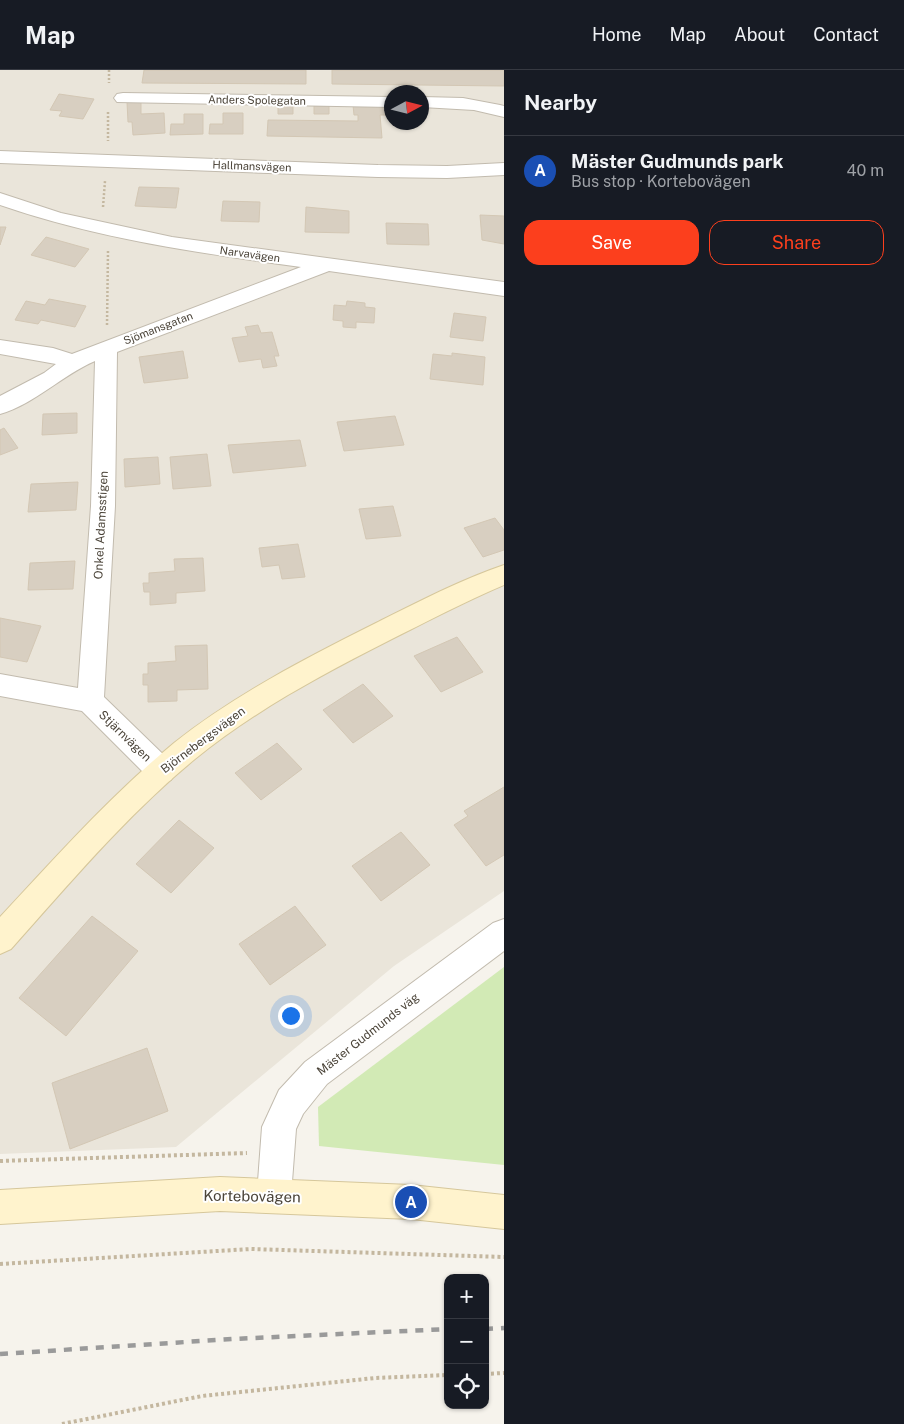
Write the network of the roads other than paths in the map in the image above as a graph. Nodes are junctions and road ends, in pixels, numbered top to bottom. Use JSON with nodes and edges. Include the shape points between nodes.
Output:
{"nodes":[{"id":1,"x":123,"y":98,"type":"dead end"},
{"id":2,"x":384,"y":102,"type":"edge"},
{"id":3,"x":429,"y":102,"type":"edge"},
{"id":4,"x":504,"y":112,"type":"edge"},
{"id":5,"x":0,"y":157,"type":"edge"},
{"id":6,"x":504,"y":169,"type":"edge"},
{"id":7,"x":0,"y":199,"type":"edge"},
{"id":8,"x":324,"y":265,"type":"junction"},
{"id":9,"x":504,"y":289,"type":"edge"},
{"id":10,"x":0,"y":347,"type":"edge"},
{"id":11,"x":106,"y":348,"type":"junction"},
{"id":12,"x":73,"y":362,"type":"junction"},
{"id":13,"x":0,"y":406,"type":"edge"},
{"id":14,"x":504,"y":575,"type":"edge"},
{"id":15,"x":0,"y":685,"type":"edge"},
{"id":16,"x":90,"y":701,"type":"junction"},
{"id":17,"x":161,"y":771,"type":"junction"},
{"id":18,"x":504,"y":932,"type":"edge"},
{"id":19,"x":0,"y":939,"type":"edge"},
{"id":20,"x":274,"y":1195,"type":"junction"},
{"id":21,"x":0,"y":1207,"type":"edge"},
{"id":22,"x":504,"y":1212,"type":"edge"}],
"edges":[{"from":1,"to":2,"type":"street","name":"Anders Spolegatan"},
{"from":3,"to":4,"type":"street","via":[[462,103]]},
{"from":5,"to":6,"type":"street","name":"Hallmansvägen","via":[[378,171]]},
{"from":7,"to":8,"type":"street","name":"Narvavägen","via":[[56,218],[108,230],[172,243]]},
{"from":8,"to":9,"type":"street","name":"Narvavägen"},
{"from":8,"to":11,"type":"street","name":"Sjömansgatan"},
{"from":10,"to":12,"type":"street","via":[[53,355]]},
{"from":11,"to":12,"type":"street","name":"Sjömansgatan"},
{"from":11,"to":16,"type":"street","name":"Onkel Adamsstigen","via":[[103,506]]},
{"from":12,"to":13,"type":"street","name":"Sjömansgatan","via":[[52,378]]},
{"from":14,"to":17,"type":"street","name":"Björnebergsvägen","via":[[313,666],[228,719]]},
{"from":15,"to":16,"type":"street","name":"Stjärnvägen"},
{"from":16,"to":17,"type":"street","name":"Stjärnvägen"},
{"from":17,"to":19,"type":"street","name":"Björnebergsvägen","via":[[96,834]]},
{"from":18,"to":20,"type":"street","name":"Mäster Gudmunds väg","via":[[316,1074],[291,1102],[279,1128]]},
{"from":20,"to":21,"type":"street","name":"Kortebovägen","via":[[220,1194]]},
{"from":20,"to":22,"type":"street","name":"Kortebovägen","via":[[411,1202]]}]}
